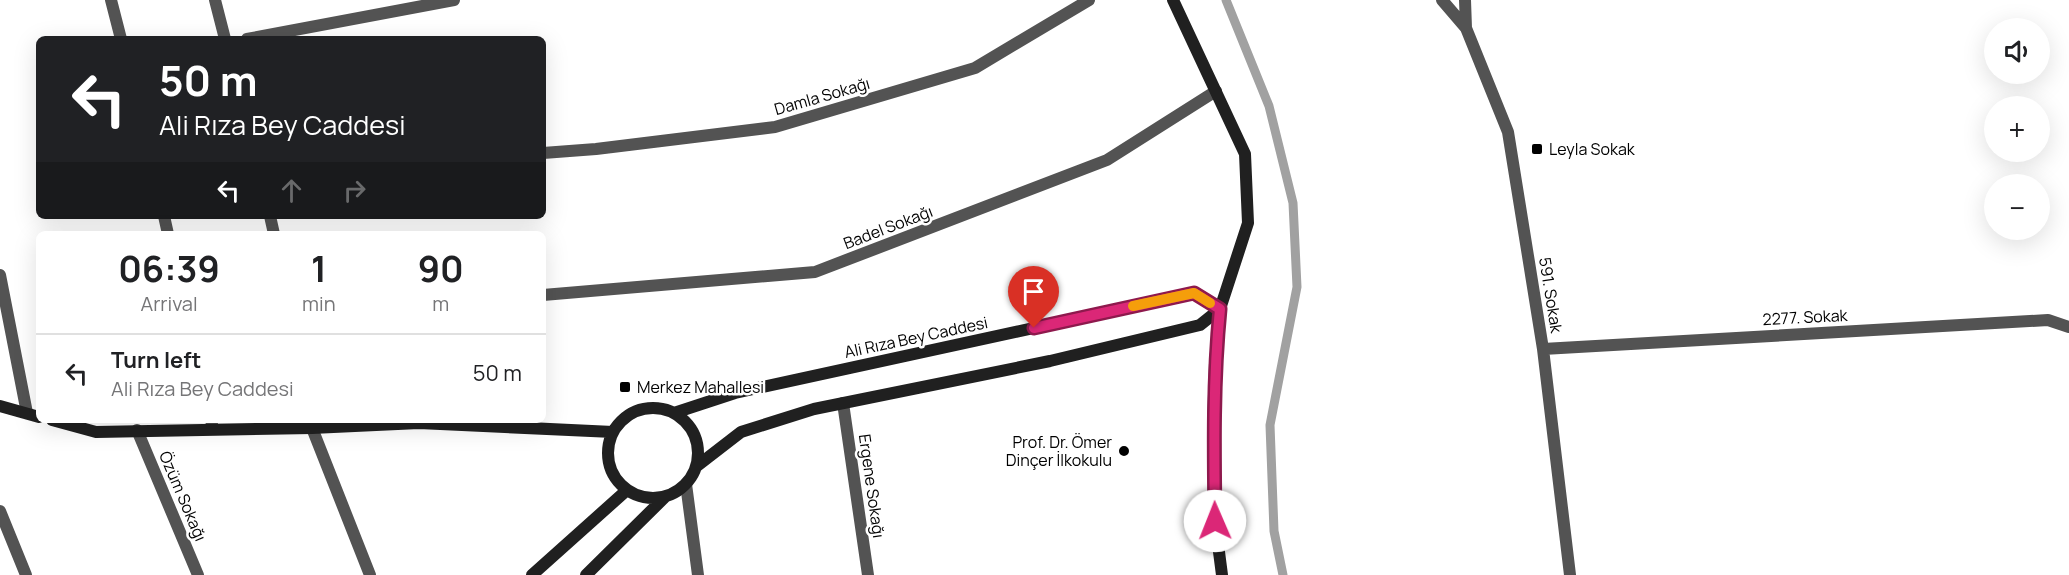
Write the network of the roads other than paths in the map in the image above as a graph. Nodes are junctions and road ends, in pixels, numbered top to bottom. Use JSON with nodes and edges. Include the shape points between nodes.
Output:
{"nodes":[{"id":1,"x":111,"y":0,"type":"edge"},
{"id":2,"x":215,"y":0,"type":"edge"},
{"id":3,"x":454,"y":0,"type":"edge"},
{"id":4,"x":1089,"y":0,"type":"edge"},
{"id":5,"x":1173,"y":0,"type":"edge"},
{"id":6,"x":1442,"y":0,"type":"edge"},
{"id":7,"x":1465,"y":0,"type":"edge"},
{"id":8,"x":1466,"y":28,"type":"junction"},
{"id":9,"x":120,"y":36,"type":"edge"},
{"id":10,"x":224,"y":36,"type":"edge"},
{"id":11,"x":263,"y":36,"type":"edge"},
{"id":12,"x":1216,"y":91,"type":"junction"},
{"id":13,"x":546,"y":153,"type":"edge"},
{"id":14,"x":0,"y":275,"type":"edge"},
{"id":15,"x":546,"y":295,"type":"edge"},
{"id":16,"x":1220,"y":309,"type":"junction"},
{"id":17,"x":2069,"y":327,"type":"edge"},
{"id":18,"x":1543,"y":349,"type":"junction"},
{"id":19,"x":843,"y":402,"type":"junction"},
{"id":20,"x":0,"y":406,"type":"edge"},
{"id":21,"x":674,"y":413,"type":"junction"},
{"id":22,"x":33,"y":415,"type":"edge"},
{"id":23,"x":63,"y":423,"type":"edge"},
{"id":24,"x":312,"y":424,"type":"edge"},
{"id":25,"x":212,"y":425,"type":"edge"},
{"id":26,"x":136,"y":430,"type":"junction"},
{"id":27,"x":613,"y":432,"type":"junction"},
{"id":28,"x":697,"y":466,"type":"junction"},
{"id":29,"x":686,"y":484,"type":"junction"},
{"id":30,"x":627,"y":490,"type":"junction"},
{"id":31,"x":665,"y":497,"type":"junction"},
{"id":32,"x":0,"y":511,"type":"edge"},
{"id":33,"x":26,"y":575,"type":"edge"},
{"id":34,"x":198,"y":575,"type":"edge"},
{"id":35,"x":370,"y":575,"type":"edge"},
{"id":36,"x":532,"y":575,"type":"edge"},
{"id":37,"x":586,"y":575,"type":"edge"},
{"id":38,"x":698,"y":575,"type":"edge"},
{"id":39,"x":868,"y":575,"type":"edge"},
{"id":40,"x":1222,"y":575,"type":"edge"},
{"id":41,"x":1570,"y":575,"type":"edge"}],
"edges":[{"from":1,"to":9,"type":"street"},
{"from":2,"to":10,"type":"street"},
{"from":3,"to":11,"type":"street"},
{"from":4,"to":13,"type":"street","name":"Damla Sokağı","via":[[975,68],[775,127]]},
{"from":5,"to":12,"type":"street"},
{"from":6,"to":8,"type":"street"},
{"from":7,"to":8,"type":"street"},
{"from":8,"to":18,"type":"street","name":"591. Sokak","via":[[1508,132]]},
{"from":12,"to":15,"type":"street","name":"Badel Sokağı","via":[[1107,160],[815,272]]},
{"from":12,"to":16,"type":"street","via":[[1245,154],[1248,223]]},
{"from":14,"to":22,"type":"street"},
{"from":16,"to":19,"type":"street","via":[[1200,326]]},
{"from":16,"to":21,"type":"street","name":"Ali Rıza Bey Caddesi","via":[[1194,293],[735,393]]},
{"from":16,"to":40,"type":"street","via":[[1213,426],[1215,521]]},
{"from":17,"to":18,"type":"street","name":"2277. Sokak","via":[[2048,320]]},
{"from":18,"to":41,"type":"street","name":"591. Sokak"},
{"from":19,"to":28,"type":"street","via":[[741,432]]},
{"from":19,"to":39,"type":"street","name":"Ergene Sokağı"},
{"from":20,"to":22,"type":"street"},
{"from":21,"to":27,"type":"street","via":[[650,408],[638,411]]},
{"from":21,"to":28,"type":"street","via":[[687,422],[695,435]]},
{"from":23,"to":26,"type":"street","via":[[96,432]]},
{"from":24,"to":25,"type":"street"},
{"from":24,"to":27,"type":"street","via":[[419,423]]},
{"from":24,"to":35,"type":"street"},
{"from":25,"to":26,"type":"street"},
{"from":26,"to":34,"type":"street","name":"Özüm Sokağı"},
{"from":27,"to":30,"type":"street","via":[[608,457],[617,481]]},
{"from":28,"to":29,"type":"street"},
{"from":29,"to":31,"type":"street"},
{"from":29,"to":38,"type":"street"},
{"from":30,"to":31,"type":"street","via":[[652,499]]},
{"from":30,"to":36,"type":"street"},
{"from":31,"to":37,"type":"street"},
{"from":32,"to":33,"type":"street"}]}
